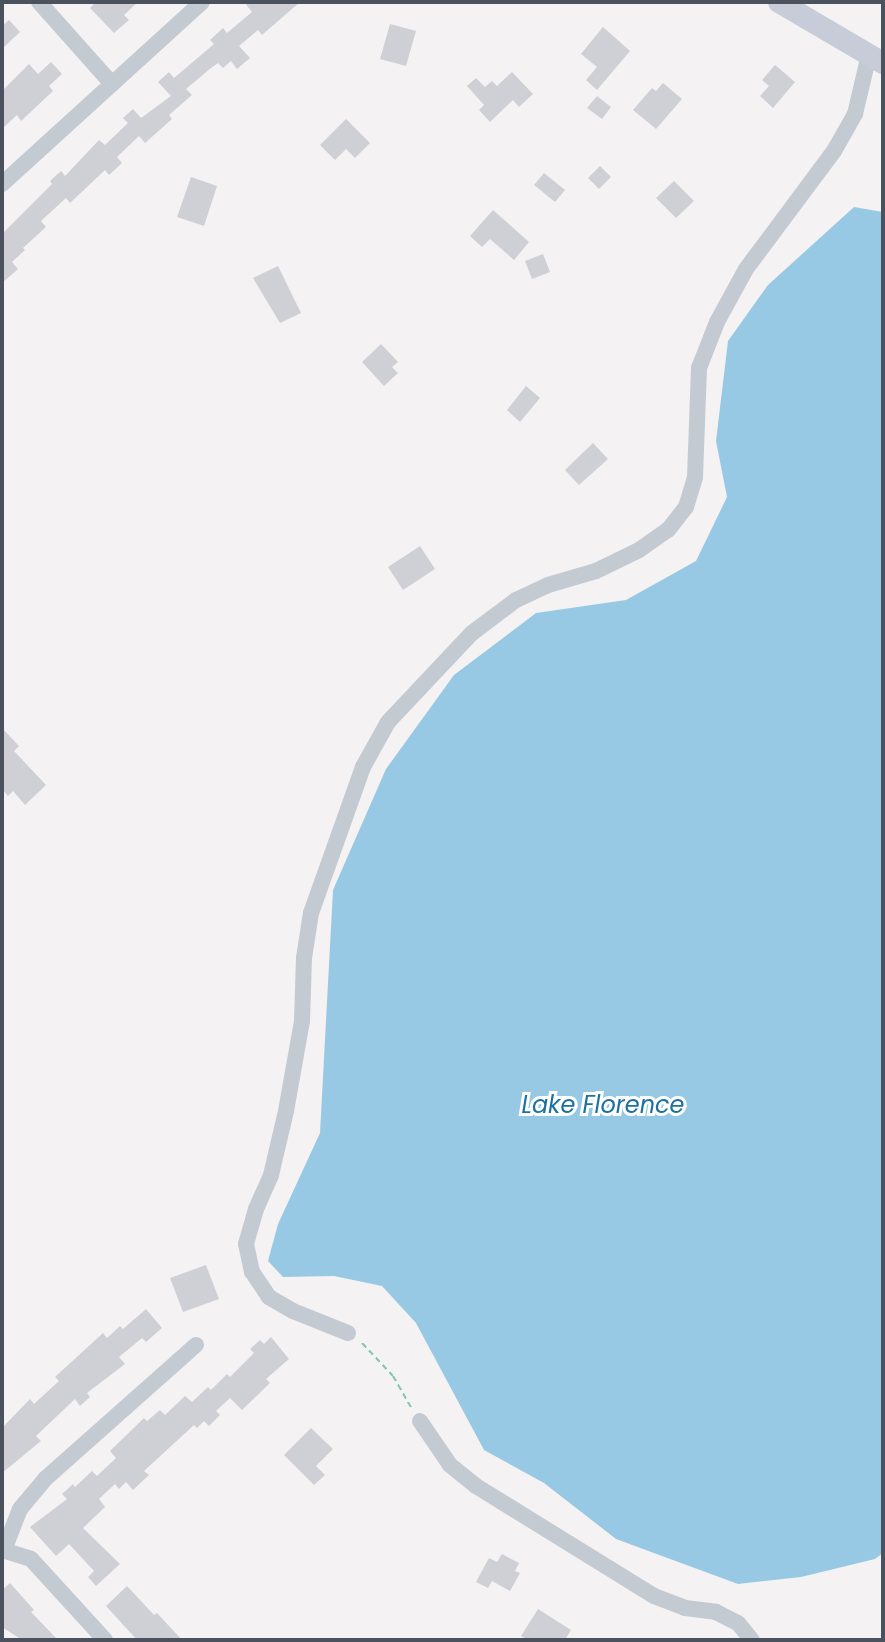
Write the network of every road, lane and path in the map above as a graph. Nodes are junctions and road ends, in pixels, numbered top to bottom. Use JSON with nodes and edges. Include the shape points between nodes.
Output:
{"nodes":[{"id":1,"x":39,"y":2,"type":"edge"},
{"id":2,"x":202,"y":2,"type":"edge"},
{"id":3,"x":779,"y":2,"type":"edge"},
{"id":4,"x":876,"y":59,"type":"edge"},
{"id":5,"x":112,"y":84,"type":"junction"},
{"id":6,"x":2,"y":184,"type":"edge"},
{"id":7,"x":348,"y":1333,"type":"joint"},
{"id":8,"x":196,"y":1345,"type":"dead end"},
{"id":9,"x":420,"y":1421,"type":"joint"},
{"id":10,"x":3,"y":1550,"type":"edge"},
{"id":11,"x":105,"y":1640,"type":"edge"},
{"id":12,"x":752,"y":1640,"type":"edge"}],
"edges":[{"from":1,"to":5,"type":"street"},
{"from":2,"to":5,"type":"street"},
{"from":3,"to":4,"type":"street"},
{"from":4,"to":7,"type":"street","via":[[834,151],[746,269],[715,327],[699,368],[695,477],[686,507],[668,530],[639,550],[516,600],[472,633],[388,722],[363,767],[311,913],[302,1021],[286,1111],[271,1175],[246,1244],[252,1272],[269,1297]]},
{"from":5,"to":6,"type":"street"},
{"from":7,"to":9,"type":"path","via":[[393,1376]]},
{"from":8,"to":10,"type":"street","via":[[45,1479],[20,1509]]},
{"from":9,"to":12,"type":"street","via":[[450,1465],[476,1486],[654,1596],[716,1612],[738,1623]]},
{"from":10,"to":11,"type":"street","via":[[31,1559]]}]}
